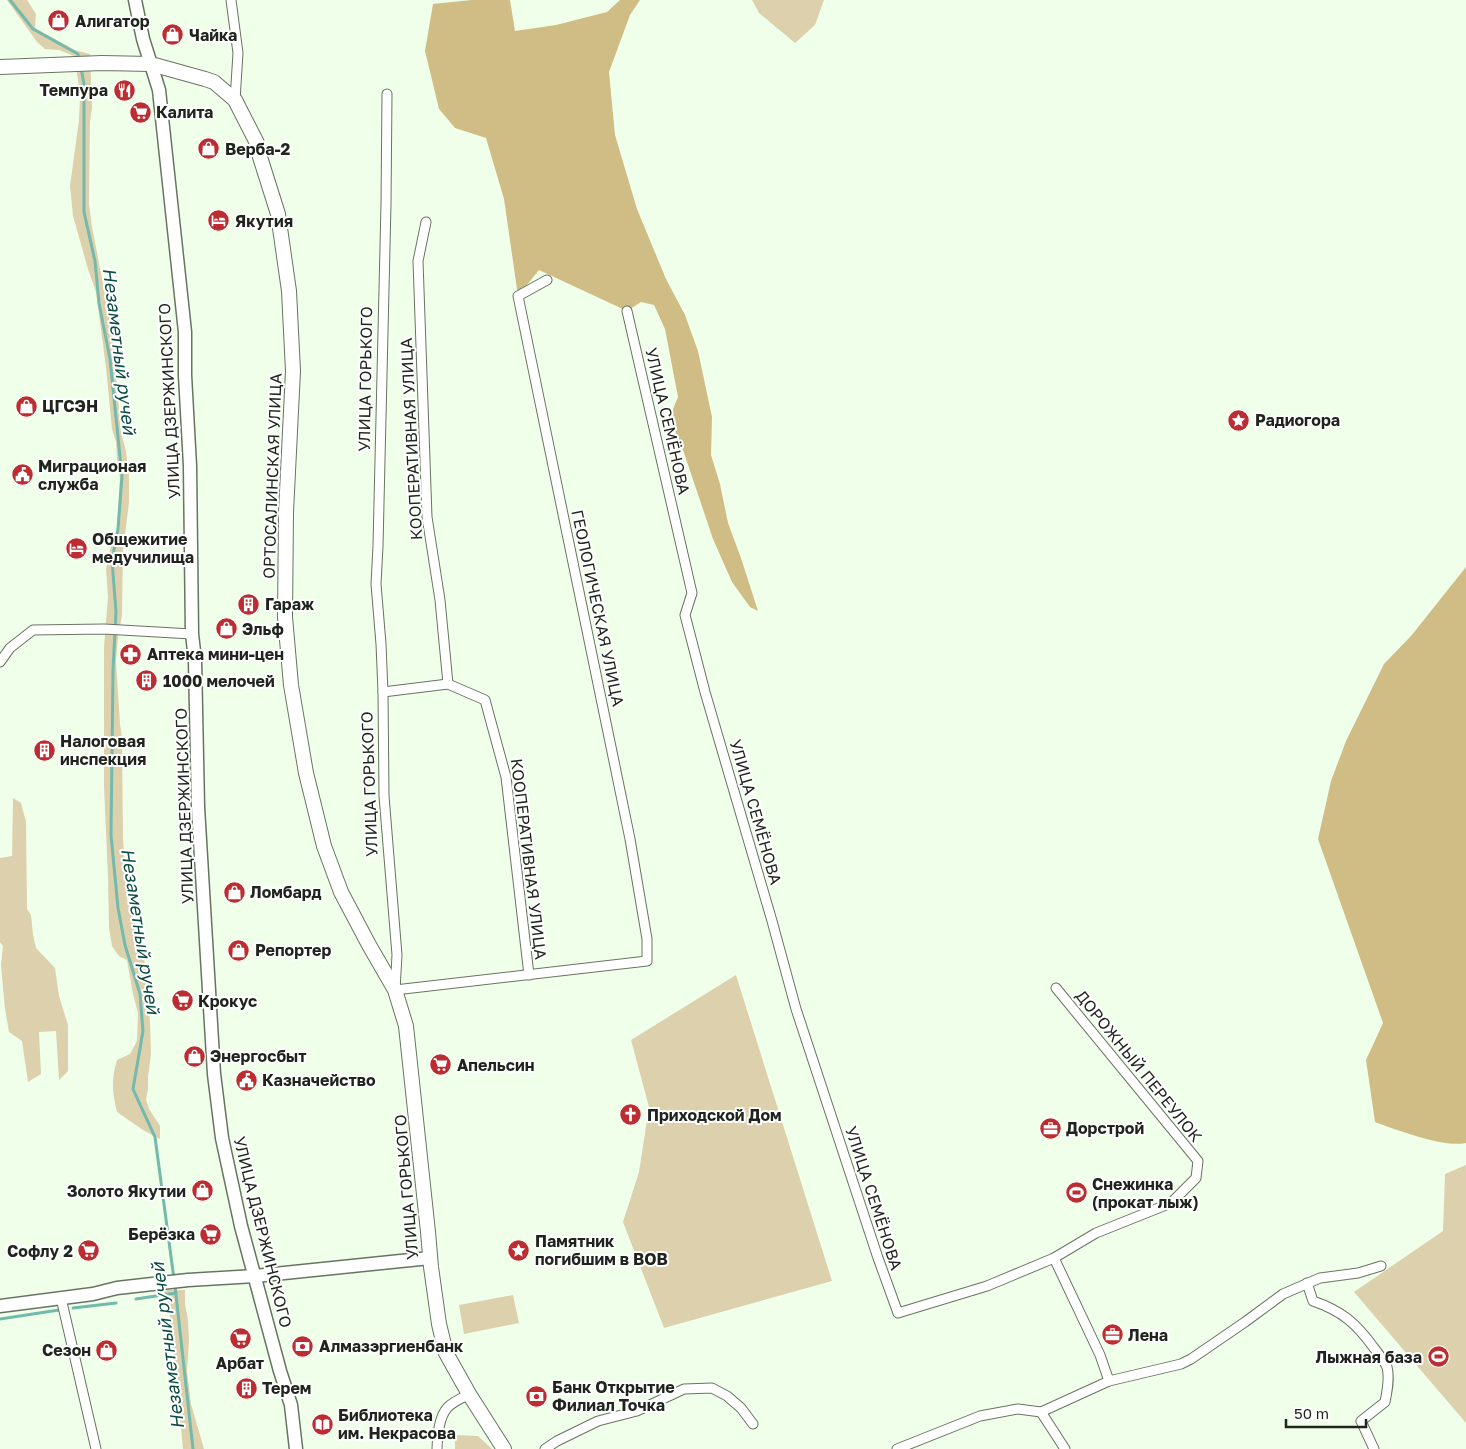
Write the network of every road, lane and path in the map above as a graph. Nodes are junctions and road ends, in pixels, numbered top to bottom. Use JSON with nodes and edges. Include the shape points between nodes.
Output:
{"nodes":[{"id":1,"x":135,"y":0,"type":"edge"},
{"id":2,"x":231,"y":0,"type":"edge"},
{"id":3,"x":151,"y":64,"type":"junction"},
{"id":4,"x":0,"y":67,"type":"edge"},
{"id":5,"x":387,"y":94,"type":"dead end"},
{"id":6,"x":235,"y":100,"type":"junction"},
{"id":7,"x":426,"y":222,"type":"dead end"},
{"id":8,"x":547,"y":280,"type":"dead end"},
{"id":9,"x":627,"y":311,"type":"dead end"},
{"id":10,"x":192,"y":634,"type":"junction"},
{"id":11,"x":0,"y":662,"type":"edge"},
{"id":12,"x":448,"y":684,"type":"junction"},
{"id":13,"x":384,"y":692,"type":"junction"},
{"id":14,"x":529,"y":975,"type":"junction"},
{"id":15,"x":1056,"y":988,"type":"dead end"},
{"id":16,"x":395,"y":990,"type":"junction"},
{"id":17,"x":430,"y":1258,"type":"junction"},
{"id":18,"x":1054,"y":1258,"type":"junction"},
{"id":19,"x":1381,"y":1266,"type":"dead end"},
{"id":20,"x":255,"y":1276,"type":"junction"},
{"id":21,"x":1307,"y":1283,"type":"junction"},
{"id":22,"x":61,"y":1298,"type":"junction"},
{"id":23,"x":0,"y":1306,"type":"edge"},
{"id":24,"x":898,"y":1313,"type":"joint"},
{"id":25,"x":1109,"y":1381,"type":"junction"},
{"id":26,"x":469,"y":1394,"type":"junction"},
{"id":27,"x":1041,"y":1412,"type":"junction"},
{"id":28,"x":753,"y":1424,"type":"dead end"},
{"id":29,"x":96,"y":1449,"type":"edge"},
{"id":30,"x":296,"y":1449,"type":"edge"},
{"id":31,"x":438,"y":1449,"type":"edge"},
{"id":32,"x":504,"y":1449,"type":"edge"},
{"id":33,"x":545,"y":1449,"type":"edge"},
{"id":34,"x":897,"y":1449,"type":"edge"},
{"id":35,"x":1065,"y":1449,"type":"edge"},
{"id":36,"x":1374,"y":1449,"type":"edge"}],
"edges":[{"from":1,"to":3,"type":"street","name":"УЛИЦА ДЗЕРЖИНСКОГО"},
{"from":2,"to":6,"type":"street","via":[[238,53]]},
{"from":3,"to":4,"type":"main road","name":"ОРТОСАЛИНСКАЯ УЛИЦА"},
{"from":3,"to":6,"type":"main road","name":"ОРТОСАЛИНСКАЯ УЛИЦА","via":[[214,82]]},
{"from":3,"to":10,"type":"street","name":"УЛИЦА ДЗЕРЖИНСКОГО","via":[[159,90],[185,332]]},
{"from":5,"to":13,"type":"street","name":"УЛИЦА ГОРЬКОГО","via":[[376,584]]},
{"from":6,"to":16,"type":"main road","name":"ОРТОСАЛИНСКАЯ УЛИЦА","via":[[257,143],[278,214],[289,291],[293,372],[285,617],[291,685],[306,773],[324,846],[342,892]]},
{"from":7,"to":12,"type":"street","name":"КООПЕРАТИВНАЯ УЛИЦА","via":[[418,261],[427,517],[440,600]]},
{"from":8,"to":14,"type":"street","name":"ГЕОЛОГИЧЕСКАЯ УЛИЦА","via":[[518,296],[630,839],[647,939],[647,961]]},
{"from":9,"to":24,"type":"street","name":"УЛИЦА СЕМЁНОВА","via":[[692,593],[685,615],[702,682],[796,1009]]},
{"from":10,"to":11,"type":"street","via":[[104,629],[33,630],[10,648]]},
{"from":10,"to":20,"type":"street","name":"УЛИЦА ДЗЕРЖИНСКОГО","via":[[198,807],[214,1074],[222,1138]]},
{"from":12,"to":13,"type":"street","name":"КООПЕРАТИВНАЯ УЛИЦА"},
{"from":12,"to":14,"type":"street","name":"КООПЕРАТИВНАЯ УЛИЦА","via":[[486,700],[506,776]]},
{"from":13,"to":16,"type":"street","name":"УЛИЦА ГОРЬКОГО","via":[[384,796],[397,955]]},
{"from":14,"to":16,"type":"street"},
{"from":15,"to":18,"type":"street","name":"ДОРОЖНЫЙ ПЕРЕУЛОК","via":[[1198,1161],[1196,1178],[1170,1203],[1096,1233]]},
{"from":16,"to":17,"type":"main road","name":"УЛИЦА ГОРЬКОГО","via":[[406,1026]]},
{"from":17,"to":20,"type":"street"},
{"from":17,"to":26,"type":"main road","name":"УЛИЦА ГОРЬКОГО","via":[[446,1353]]},
{"from":18,"to":24,"type":"street","name":"ДОРОЖНЫЙ ПЕРЕУЛОК","via":[[987,1286]]},
{"from":18,"to":25,"type":"street"},
{"from":19,"to":21,"type":"street"},
{"from":20,"to":22,"type":"street","via":[[117,1288]]},
{"from":20,"to":30,"type":"street","name":"УЛИЦА ДЗЕРЖИНСКОГО","via":[[291,1405]]},
{"from":21,"to":25,"type":"street","via":[[1283,1294],[1191,1360]]},
{"from":21,"to":36,"type":"street","via":[[1313,1301],[1347,1317],[1364,1334],[1387,1368],[1385,1402],[1361,1421]]},
{"from":22,"to":23,"type":"street"},
{"from":22,"to":29,"type":"street"},
{"from":25,"to":27,"type":"street"},
{"from":26,"to":31,"type":"street","via":[[448,1406],[438,1434]]},
{"from":26,"to":32,"type":"main road","name":"УЛИЦА ГОРЬКОГО"},
{"from":27,"to":34,"type":"street","via":[[1018,1409],[980,1416]]},
{"from":27,"to":35,"type":"street"},
{"from":28,"to":33,"type":"street","via":[[742,1408],[712,1388],[684,1390],[638,1411],[598,1421]]}]}
